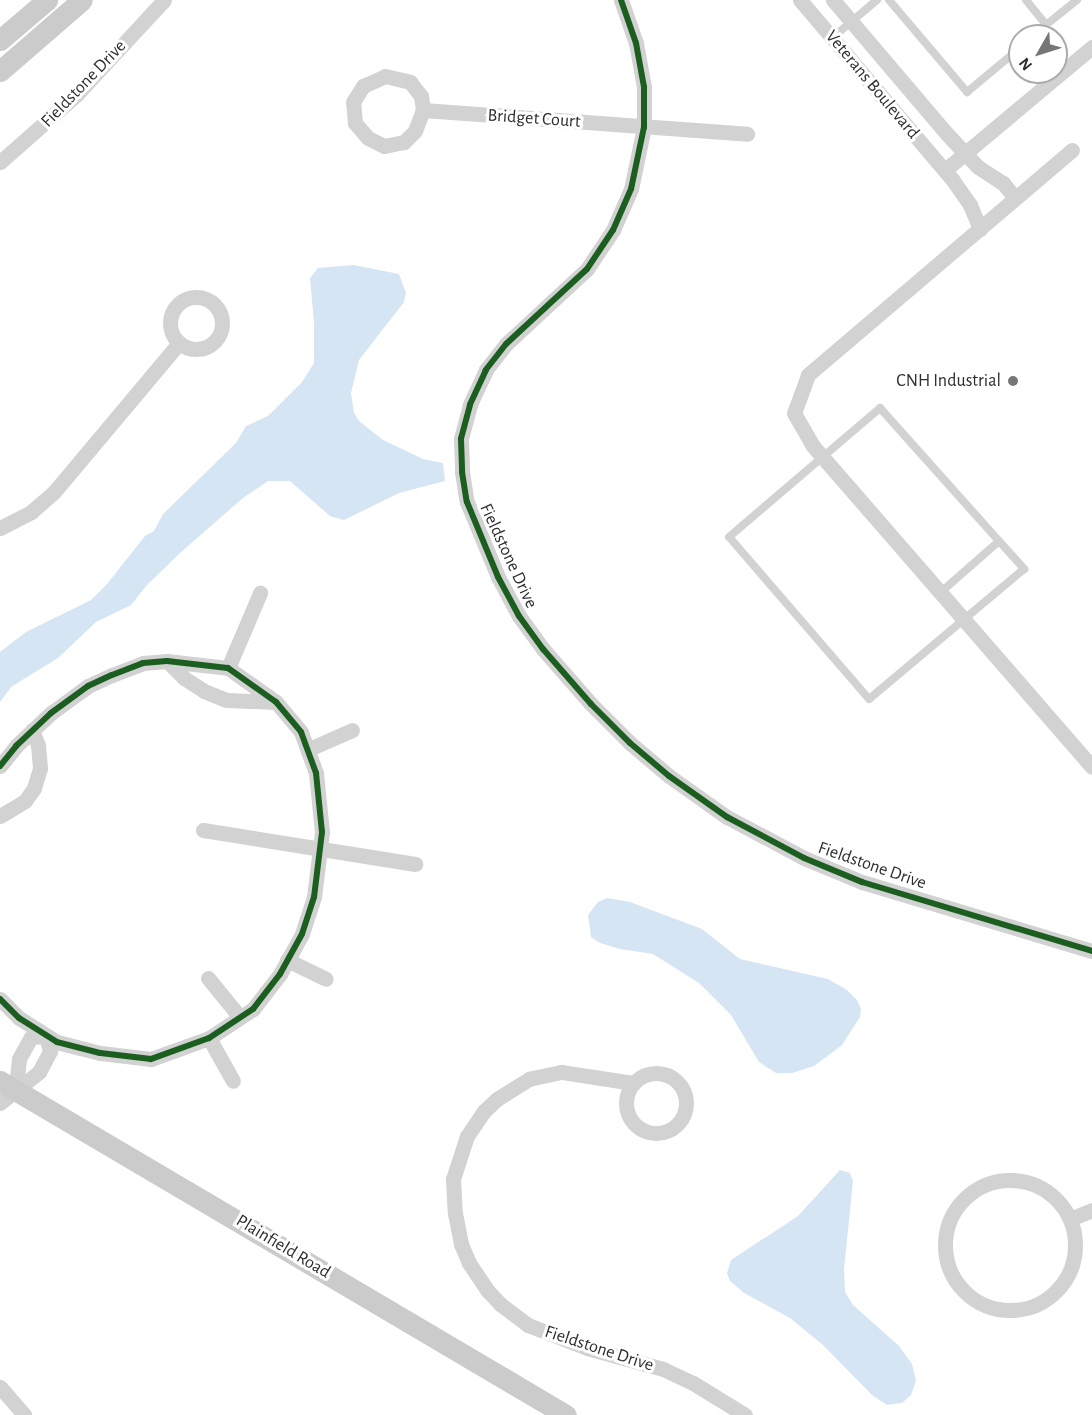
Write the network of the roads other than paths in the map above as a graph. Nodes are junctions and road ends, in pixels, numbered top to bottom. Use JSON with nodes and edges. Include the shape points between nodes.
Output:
{"nodes":[{"id":1,"x":46,"y":0,"type":"edge"},
{"id":2,"x":82,"y":0,"type":"edge"},
{"id":3,"x":164,"y":0,"type":"edge"},
{"id":4,"x":621,"y":0,"type":"edge"},
{"id":5,"x":800,"y":0,"type":"edge"},
{"id":6,"x":833,"y":0,"type":"edge"},
{"id":7,"x":877,"y":0,"type":"edge"},
{"id":8,"x":889,"y":0,"type":"edge"},
{"id":9,"x":1026,"y":0,"type":"edge"},
{"id":10,"x":1077,"y":0,"type":"edge"},
{"id":11,"x":852,"y":22,"type":"junction"},
{"id":12,"x":1046,"y":24,"type":"edge"},
{"id":13,"x":1048,"y":24,"type":"edge"},
{"id":14,"x":832,"y":38,"type":"junction"},
{"id":15,"x":0,"y":40,"type":"edge"},
{"id":16,"x":1092,"y":47,"type":"edge"},
{"id":17,"x":1008,"y":58,"type":"edge"},
{"id":18,"x":0,"y":70,"type":"edge"},
{"id":19,"x":423,"y":110,"type":"junction"},
{"id":20,"x":645,"y":127,"type":"junction"},
{"id":21,"x":747,"y":134,"type":"dead end"},
{"id":22,"x":1072,"y":150,"type":"dead end"},
{"id":23,"x":965,"y":153,"type":"junction"},
{"id":24,"x":0,"y":162,"type":"edge"},
{"id":25,"x":945,"y":170,"type":"junction"},
{"id":26,"x":1015,"y":198,"type":"junction"},
{"id":27,"x":980,"y":229,"type":"junction"},
{"id":28,"x":179,"y":344,"type":"dead end"},
{"id":29,"x":823,"y":457,"type":"junction"},
{"id":30,"x":0,"y":528,"type":"edge"},
{"id":31,"x":999,"y":541,"type":"junction"},
{"id":32,"x":941,"y":592,"type":"junction"},
{"id":33,"x":260,"y":593,"type":"dead end"},
{"id":34,"x":965,"y":620,"type":"junction"},
{"id":35,"x":166,"y":661,"type":"junction"},
{"id":36,"x":228,"y":668,"type":"junction"},
{"id":37,"x":276,"y":702,"type":"junction"},
{"id":38,"x":32,"y":730,"type":"junction"},
{"id":39,"x":352,"y":730,"type":"dead end"},
{"id":40,"x":309,"y":749,"type":"junction"},
{"id":41,"x":0,"y":766,"type":"edge"},
{"id":42,"x":1092,"y":767,"type":"edge"},
{"id":43,"x":0,"y":816,"type":"edge"},
{"id":44,"x":203,"y":830,"type":"dead end"},
{"id":45,"x":320,"y":850,"type":"junction"},
{"id":46,"x":416,"y":864,"type":"dead end"},
{"id":47,"x":1092,"y":951,"type":"edge"},
{"id":48,"x":287,"y":960,"type":"junction"},
{"id":49,"x":208,"y":978,"type":"dead end"},
{"id":50,"x":326,"y":979,"type":"dead end"},
{"id":51,"x":0,"y":999,"type":"edge"},
{"id":52,"x":240,"y":1016,"type":"junction"},
{"id":53,"x":46,"y":1036,"type":"junction"},
{"id":54,"x":209,"y":1038,"type":"junction"},
{"id":55,"x":233,"y":1082,"type":"dead end"},
{"id":56,"x":633,"y":1083,"type":"junction"},
{"id":57,"x":8,"y":1085,"type":"edge"},
{"id":58,"x":0,"y":1103,"type":"edge"},
{"id":59,"x":1092,"y":1210,"type":"edge"},
{"id":60,"x":1070,"y":1220,"type":"junction"},
{"id":61,"x":0,"y":1387,"type":"edge"},
{"id":62,"x":24,"y":1415,"type":"edge"},
{"id":63,"x":566,"y":1415,"type":"edge"},
{"id":64,"x":745,"y":1415,"type":"edge"}],
"edges":[{"from":1,"to":15,"type":"main road"},
{"from":2,"to":18,"type":"main road"},
{"from":3,"to":24,"type":"street","name":"Fieldstone Drive","via":[[77,94]]},
{"from":4,"to":20,"type":"street","name":"Fieldstone Drive","via":[[636,43],[644,87]]},
{"from":5,"to":14,"type":"street","name":"Veterans Boulevard"},
{"from":6,"to":11,"type":"street","name":"Veterans Boulevard"},
{"from":7,"to":11,"type":"lane"},
{"from":8,"to":17,"type":"lane","via":[[967,92]]},
{"from":9,"to":12,"type":"lane"},
{"from":10,"to":13,"type":"lane"},
{"from":11,"to":14,"type":"lane"},
{"from":11,"to":23,"type":"street","name":"Veterans Boulevard"},
{"from":14,"to":25,"type":"street","name":"Veterans Boulevard"},
{"from":16,"to":23,"type":"street"},
{"from":19,"to":19,"type":"street","via":[[421,96],[410,82],[385,76],[363,86],[353,102],[355,123],[368,138],[384,146],[404,142],[415,131]]},
{"from":19,"to":20,"type":"street","name":"Bridget Court"},
{"from":20,"to":21,"type":"street"},
{"from":20,"to":47,"type":"street","name":"Fieldstone Drive","via":[[631,189],[602,249],[573,284],[498,354],[470,405],[461,439],[467,502],[510,600],[543,650],[591,704],[669,776],[727,817],[804,858],[862,882]]},
{"from":22,"to":26,"type":"street"},
{"from":23,"to":25,"type":"street"},
{"from":23,"to":26,"type":"street","name":"Veterans Boulevard","via":[[1003,183]]},
{"from":25,"to":27,"type":"street","name":"Veterans Boulevard","via":[[970,205]]},
{"from":26,"to":27,"type":"street"},
{"from":27,"to":29,"type":"street","via":[[808,375],[794,412]]},
{"from":28,"to":30,"type":"street","via":[[54,492],[31,512]]},
{"from":29,"to":31,"type":"lane","via":[[880,408]]},
{"from":29,"to":32,"type":"street"},
{"from":29,"to":34,"type":"lane","via":[[729,537],[869,699]]},
{"from":31,"to":32,"type":"lane"},
{"from":31,"to":34,"type":"lane","via":[[1024,569]]},
{"from":32,"to":34,"type":"street"},
{"from":33,"to":36,"type":"street"},
{"from":34,"to":42,"type":"street"},
{"from":35,"to":36,"type":"street"},
{"from":35,"to":37,"type":"street","via":[[184,678],[226,700]]},
{"from":35,"to":38,"type":"street","via":[[143,663],[88,686]]},
{"from":36,"to":37,"type":"street"},
{"from":37,"to":40,"type":"street","via":[[301,732]]},
{"from":38,"to":41,"type":"street"},
{"from":38,"to":43,"type":"street","via":[[40,768],[34,788],[25,801]]},
{"from":39,"to":40,"type":"street"},
{"from":40,"to":45,"type":"street","via":[[321,799]]},
{"from":44,"to":45,"type":"street"},
{"from":45,"to":46,"type":"street"},
{"from":45,"to":48,"type":"street","via":[[314,897],[302,934]]},
{"from":48,"to":50,"type":"street"},
{"from":48,"to":52,"type":"street","via":[[253,1009]]},
{"from":49,"to":52,"type":"street"},
{"from":51,"to":53,"type":"street"},
{"from":52,"to":54,"type":"street"},
{"from":53,"to":54,"type":"street","via":[[100,1053],[151,1059]]},
{"from":53,"to":57,"type":"street","via":[[31,1037]]},
{"from":53,"to":57,"type":"street","via":[[50,1051],[39,1072]]},
{"from":54,"to":55,"type":"street"},
{"from":56,"to":56,"type":"street","name":"Fieldstone Drive","via":[[650,1073],[669,1076],[683,1089],[686,1107],[678,1125],[662,1134],[643,1131],[629,1118],[625,1100]]},
{"from":56,"to":64,"type":"street","name":"Fieldstone Drive","via":[[561,1072],[529,1079],[496,1099],[467,1136],[453,1179],[461,1244],[488,1291],[528,1326],[663,1370],[701,1387]]},
{"from":57,"to":58,"type":"street"},
{"from":57,"to":63,"type":"main road","name":"Plainfield Road"},
{"from":59,"to":60,"type":"street"},
{"from":60,"to":60,"type":"street","via":[[1075,1239],[1066,1279],[1053,1294],[1035,1305],[995,1309],[976,1301],[960,1287],[950,1270],[945,1248],[948,1225],[958,1205],[975,1190],[995,1181],[1018,1180],[1039,1187],[1057,1200]]},
{"from":61,"to":62,"type":"street"}]}
